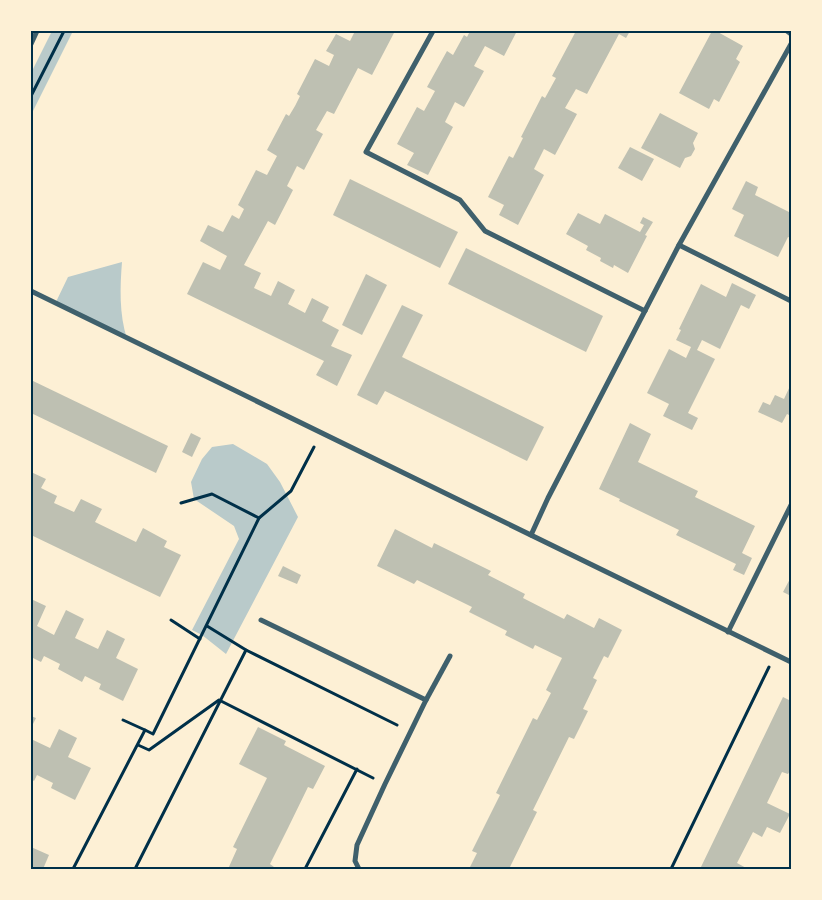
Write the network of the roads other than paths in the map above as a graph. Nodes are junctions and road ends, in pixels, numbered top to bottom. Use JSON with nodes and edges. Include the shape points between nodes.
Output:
{"nodes":[{"id":1,"x":37,"y":31,"type":"edge"},
{"id":2,"x":433,"y":31,"type":"edge"},
{"id":3,"x":787,"y":31,"type":"edge"},
{"id":4,"x":791,"y":34,"type":"edge"},
{"id":5,"x":31,"y":44,"type":"edge"},
{"id":6,"x":791,"y":44,"type":"edge"},
{"id":7,"x":679,"y":245,"type":"junction"},
{"id":8,"x":31,"y":292,"type":"edge"},
{"id":9,"x":791,"y":301,"type":"edge"},
{"id":10,"x":645,"y":311,"type":"junction"},
{"id":11,"x":791,"y":505,"type":"edge"},
{"id":12,"x":531,"y":535,"type":"junction"},
{"id":13,"x":261,"y":620,"type":"dead end"},
{"id":14,"x":728,"y":632,"type":"junction"},
{"id":15,"x":450,"y":656,"type":"dead end"},
{"id":16,"x":791,"y":662,"type":"edge"},
{"id":17,"x":426,"y":700,"type":"junction"},
{"id":18,"x":359,"y":869,"type":"edge"}],
"edges":[{"from":1,"to":5,"type":"street"},
{"from":2,"to":10,"type":"street","via":[[366,152],[460,200],[486,231]]},
{"from":3,"to":4,"type":"street"},
{"from":6,"to":7,"type":"street"},
{"from":7,"to":9,"type":"street"},
{"from":7,"to":10,"type":"street"},
{"from":8,"to":12,"type":"street"},
{"from":10,"to":12,"type":"street"},
{"from":11,"to":14,"type":"street"},
{"from":12,"to":14,"type":"street"},
{"from":13,"to":17,"type":"street"},
{"from":14,"to":16,"type":"street"},
{"from":15,"to":17,"type":"street"},
{"from":17,"to":18,"type":"street","via":[[357,845],[355,861]]}]}
